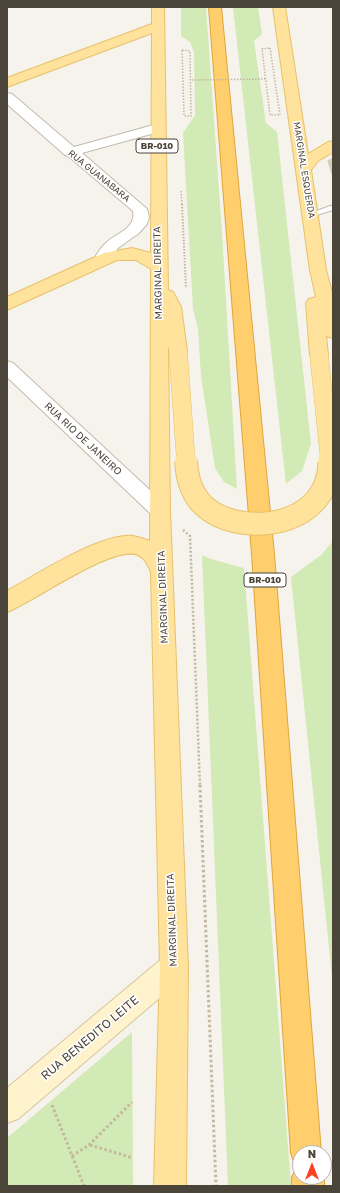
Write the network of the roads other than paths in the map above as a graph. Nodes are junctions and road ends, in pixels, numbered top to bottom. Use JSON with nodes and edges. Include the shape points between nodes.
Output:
{"nodes":[{"id":1,"x":158,"y":7,"type":"edge"},
{"id":2,"x":215,"y":7,"type":"edge"},
{"id":3,"x":279,"y":7,"type":"edge"},
{"id":4,"x":156,"y":26,"type":"junction"},
{"id":5,"x":7,"y":83,"type":"edge"},
{"id":6,"x":7,"y":97,"type":"edge"},
{"id":7,"x":157,"y":128,"type":"junction"},
{"id":8,"x":333,"y":145,"type":"edge"},
{"id":9,"x":70,"y":152,"type":"junction"},
{"id":10,"x":303,"y":170,"type":"junction"},
{"id":11,"x":333,"y":208,"type":"edge"},
{"id":12,"x":310,"y":215,"type":"junction"},
{"id":13,"x":102,"y":258,"type":"junction"},
{"id":14,"x":158,"y":270,"type":"junction"},
{"id":15,"x":318,"y":270,"type":"junction"},
{"id":16,"x":7,"y":304,"type":"edge"},
{"id":17,"x":333,"y":332,"type":"edge"},
{"id":18,"x":7,"y":367,"type":"edge"},
{"id":19,"x":160,"y":510,"type":"junction"},
{"id":20,"x":162,"y":572,"type":"junction"},
{"id":21,"x":9,"y":597,"type":"edge"},
{"id":22,"x":174,"y":968,"type":"junction"},
{"id":23,"x":7,"y":1108,"type":"edge"},
{"id":24,"x":305,"y":1145,"type":"edge"},
{"id":25,"x":170,"y":1186,"type":"edge"}],
"edges":[{"from":1,"to":4,"type":"main road","name":"MARGINAL DIREITA","number":"BR-010"},
{"from":2,"to":24,"type":"highway","number":"BR-010","via":[[263,554]]},
{"from":3,"to":10,"type":"main road","name":"MARGINAL ESQUERDA"},
{"from":4,"to":5,"type":"main road"},
{"from":4,"to":7,"type":"main road","name":"MARGINAL DIREITA","number":"BR-010"},
{"from":6,"to":9,"type":"street","name":"RUA GUANABARA"},
{"from":7,"to":9,"type":"street"},
{"from":7,"to":14,"type":"main road","name":"MARGINAL DIREITA","number":"BR-010"},
{"from":8,"to":10,"type":"main road","via":[[313,158]]},
{"from":9,"to":13,"type":"street","name":"RUA GUANABARA","via":[[134,204],[142,215],[138,226],[108,247]]},
{"from":10,"to":12,"type":"main road","name":"MARGINAL ESQUERDA"},
{"from":11,"to":12,"type":"lane"},
{"from":12,"to":15,"type":"main road","name":"MARGINAL ESQUERDA"},
{"from":13,"to":14,"type":"main road","via":[[140,253],[153,260]]},
{"from":13,"to":16,"type":"main road"},
{"from":14,"to":15,"type":"main road","bridge":true,"via":[[172,307],[178,351],[186,462],[192,490],[204,507],[215,514],[239,522],[257,523],[290,519],[312,506],[327,485],[330,468],[315,303]]},
{"from":14,"to":19,"type":"main road","name":"MARGINAL DIREITA","number":"BR-010"},
{"from":15,"to":17,"type":"main road","name":"MARGINAL ESQUERDA"},
{"from":18,"to":19,"type":"street","name":"RUA RIO DE JANEIRO"},
{"from":19,"to":20,"type":"main road","name":"MARGINAL DIREITA","number":"BR-010"},
{"from":20,"to":21,"type":"main road","via":[[154,553],[146,548],[134,545],[113,546]]},
{"from":20,"to":22,"type":"main road","name":"MARGINAL DIREITA","number":"BR-010"},
{"from":22,"to":23,"type":"street","name":"RUA BENEDITO LEITE"},
{"from":22,"to":25,"type":"main road","name":"MARGINAL DIREITA","number":"BR-010"}]}
